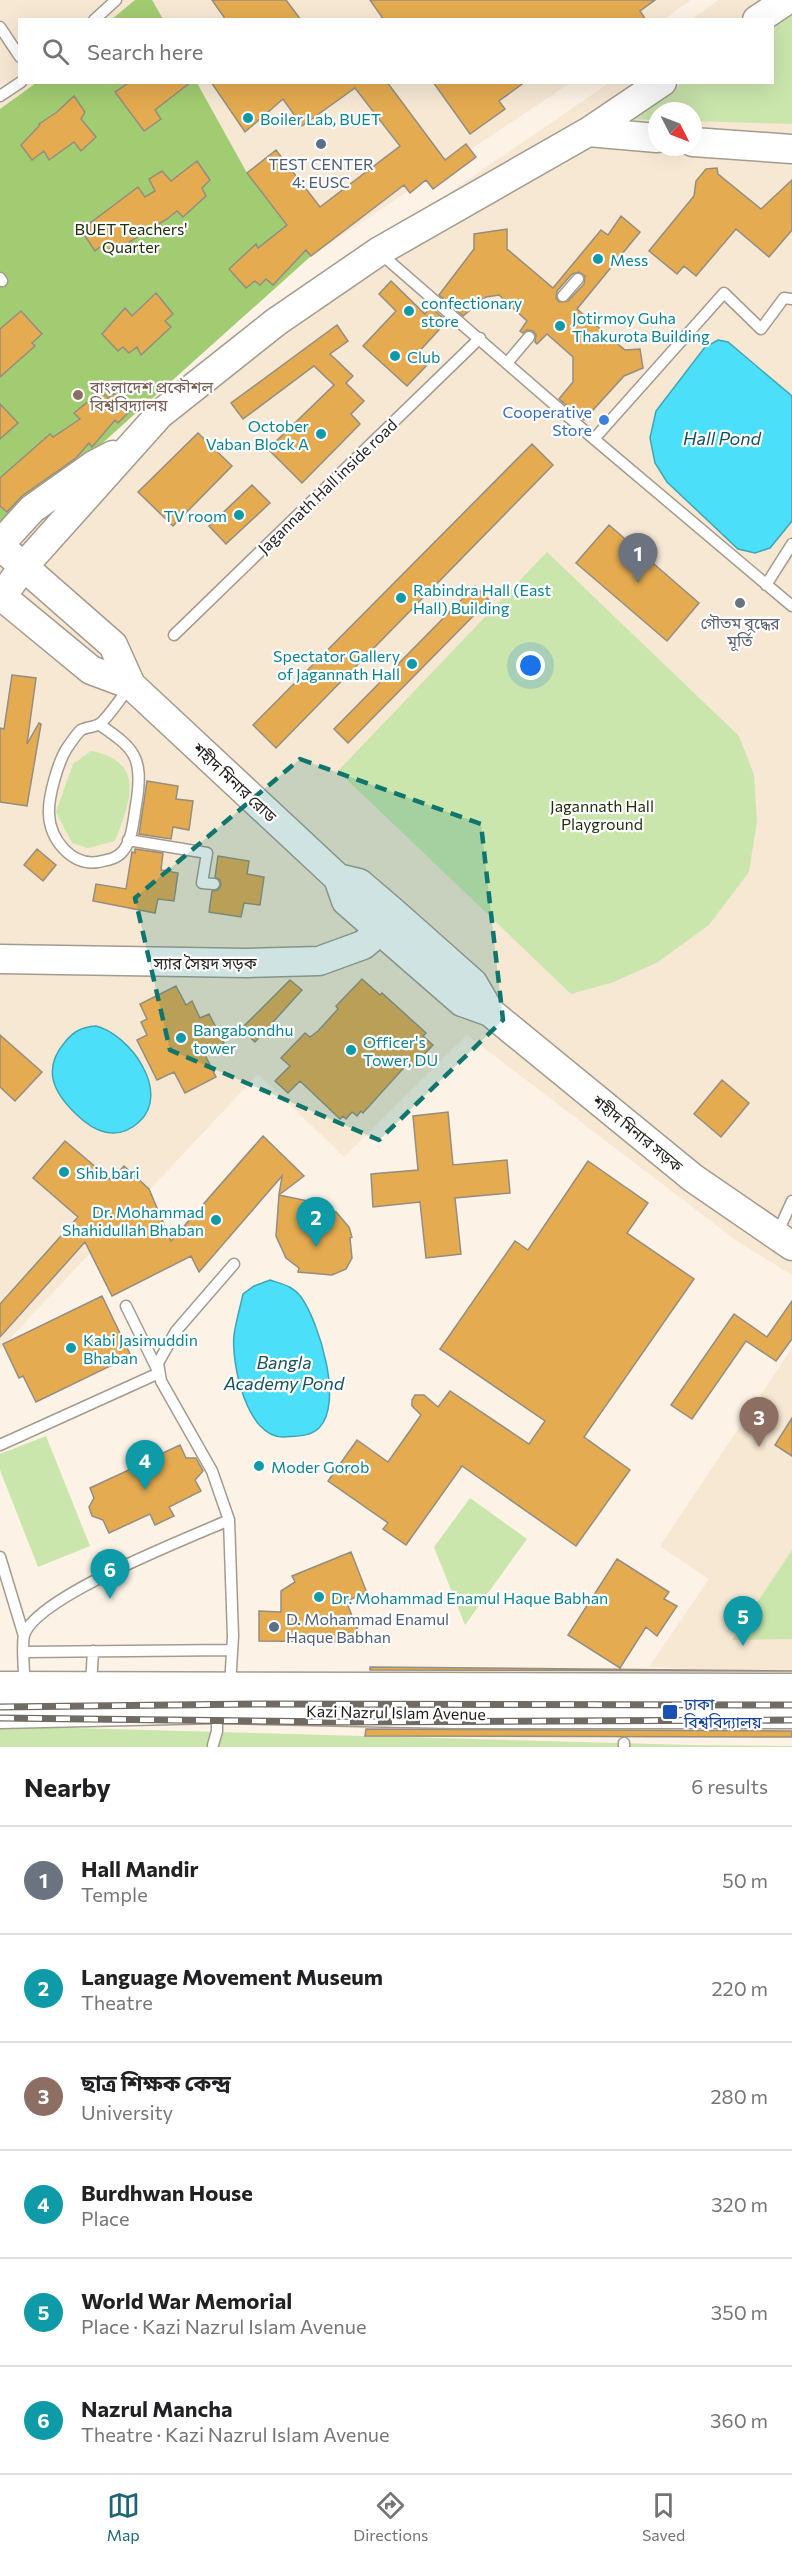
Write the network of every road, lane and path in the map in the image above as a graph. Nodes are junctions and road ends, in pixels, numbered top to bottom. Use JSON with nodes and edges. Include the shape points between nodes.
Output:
{"nodes":[{"id":1,"x":116,"y":0,"type":"edge"},
{"id":2,"x":787,"y":0,"type":"edge"},
{"id":3,"x":96,"y":18,"type":"edge"},
{"id":4,"x":760,"y":18,"type":"edge"},
{"id":5,"x":0,"y":27,"type":"edge"},
{"id":6,"x":18,"y":54,"type":"edge"},
{"id":7,"x":18,"y":84,"type":"edge"},
{"id":8,"x":659,"y":84,"type":"edge"},
{"id":9,"x":0,"y":96,"type":"edge"},
{"id":10,"x":588,"y":132,"type":"junction"},
{"id":11,"x":648,"y":137,"type":"edge"},
{"id":12,"x":702,"y":143,"type":"edge"},
{"id":13,"x":792,"y":149,"type":"edge"},
{"id":14,"x":378,"y":252,"type":"junction"},
{"id":15,"x":578,"y":279,"type":"dead end"},
{"id":16,"x":562,"y":297,"type":"dead end"},
{"id":17,"x":792,"y":298,"type":"edge"},
{"id":18,"x":529,"y":337,"type":"dead end"},
{"id":19,"x":480,"y":338,"type":"junction"},
{"id":20,"x":507,"y":363,"type":"junction"},
{"id":21,"x":594,"y":439,"type":"junction"},
{"id":22,"x":131,"y":445,"type":"junction"},
{"id":23,"x":792,"y":544,"type":"edge"},
{"id":24,"x":0,"y":545,"type":"edge"},
{"id":25,"x":23,"y":567,"type":"junction"},
{"id":26,"x":766,"y":585,"type":"junction"},
{"id":27,"x":1,"y":597,"type":"edge"},
{"id":28,"x":792,"y":606,"type":"edge"},
{"id":29,"x":174,"y":634,"type":"dead end"},
{"id":30,"x":131,"y":685,"type":"junction"},
{"id":31,"x":100,"y":725,"type":"junction"},
{"id":32,"x":128,"y":840,"type":"junction"},
{"id":33,"x":214,"y":885,"type":"dead end"},
{"id":34,"x":387,"y":922,"type":"junction"},
{"id":35,"x":0,"y":959,"type":"edge"},
{"id":36,"x":792,"y":1201,"type":"edge"},
{"id":37,"x":784,"y":1241,"type":"edge"},
{"id":38,"x":234,"y":1264,"type":"dead end"},
{"id":39,"x":126,"y":1306,"type":"dead end"},
{"id":40,"x":159,"y":1373,"type":"junction"},
{"id":41,"x":0,"y":1445,"type":"edge"},
{"id":42,"x":229,"y":1520,"type":"junction"},
{"id":43,"x":0,"y":1557,"type":"edge"},
{"id":44,"x":24,"y":1636,"type":"junction"},
{"id":45,"x":93,"y":1651,"type":"junction"},
{"id":46,"x":25,"y":1652,"type":"junction"},
{"id":47,"x":226,"y":1683,"type":"junction"},
{"id":48,"x":91,"y":1686,"type":"junction"},
{"id":49,"x":792,"y":1688,"type":"edge"},
{"id":50,"x":13,"y":1699,"type":"edge"},
{"id":51,"x":792,"y":1714,"type":"edge"},
{"id":52,"x":213,"y":1744,"type":"dead end"}],
"edges":[{"from":1,"to":3,"type":"lane"},
{"from":2,"to":4,"type":"main road"},
{"from":5,"to":6,"type":"lane"},
{"from":7,"to":9,"type":"lane"},
{"from":8,"to":10,"type":"main road"},
{"from":10,"to":11,"type":"main road"},
{"from":10,"to":14,"type":"main road"},
{"from":12,"to":13,"type":"main road"},
{"from":14,"to":19,"type":"lane"},
{"from":14,"to":22,"type":"main road","via":[[276,322],[160,414]]},
{"from":15,"to":16,"type":"lane"},
{"from":17,"to":21,"type":"lane","via":[[784,298],[761,329],[724,293]]},
{"from":18,"to":20,"type":"lane"},
{"from":19,"to":20,"type":"lane"},
{"from":19,"to":29,"type":"lane","name":"Jagannath Hall inside road"},
{"from":20,"to":21,"type":"lane"},
{"from":21,"to":26,"type":"lane"},
{"from":22,"to":24,"type":"main road","via":[[94,465],[32,509]]},
{"from":22,"to":25,"type":"main road"},
{"from":23,"to":26,"type":"lane"},
{"from":24,"to":25,"type":"main road","name":"শহীদ মিনার রোড"},
{"from":25,"to":27,"type":"main road"},
{"from":25,"to":30,"type":"main road","name":"শহীদ মিনার রোড","via":[[113,645]]},
{"from":26,"to":28,"type":"lane"},
{"from":27,"to":30,"type":"main road","name":"শহীদ মিনার রোড","via":[[91,670]]},
{"from":30,"to":31,"type":"lane"},
{"from":30,"to":34,"type":"main road","name":"শহীদ মিনার রোড","via":[[338,878],[346,901]]},
{"from":31,"to":32,"type":"lane","via":[[120,738],[138,759],[140,777]]},
{"from":31,"to":32,"type":"lane","via":[[82,729],[66,750],[48,813],[60,845],[72,856],[93,862],[111,860],[123,851]]},
{"from":32,"to":33,"type":"lane","via":[[207,853],[202,883]]},
{"from":34,"to":35,"type":"main road","name":"স্যার সৈয়দ সড়ক","via":[[363,945],[319,961]]},
{"from":34,"to":37,"type":"main road","name":"শহীদ মিনার সড়ক","via":[[473,982],[490,1011],[693,1178]]},
{"from":36,"to":37,"type":"lane"},
{"from":38,"to":40,"type":"lane","via":[[176,1331],[158,1363]]},
{"from":39,"to":40,"type":"lane"},
{"from":40,"to":41,"type":"lane"},
{"from":40,"to":42,"type":"lane","via":[[213,1471]]},
{"from":42,"to":44,"type":"lane","via":[[83,1585],[35,1619]]},
{"from":42,"to":47,"type":"lane"},
{"from":43,"to":44,"type":"lane"},
{"from":44,"to":46,"type":"lane"},
{"from":45,"to":46,"type":"lane"},
{"from":45,"to":47,"type":"lane"},
{"from":45,"to":48,"type":"lane"},
{"from":46,"to":50,"type":"lane"},
{"from":47,"to":48,"type":"main road","name":"Kazi Nazrul Islam Avenue"},
{"from":47,"to":49,"type":"main road","name":"Kazi Nazrul Islam Avenue"},
{"from":47,"to":50,"type":"main road","name":"Kazi Nazrul Islam Avenue"},
{"from":47,"to":51,"type":"main road","name":"Kazi Nazrul Islam Avenue","via":[[467,1714]]},
{"from":47,"to":52,"type":"lane"},
{"from":48,"to":50,"type":"main road","name":"Kazi Nazrul Islam Avenue"}]}
